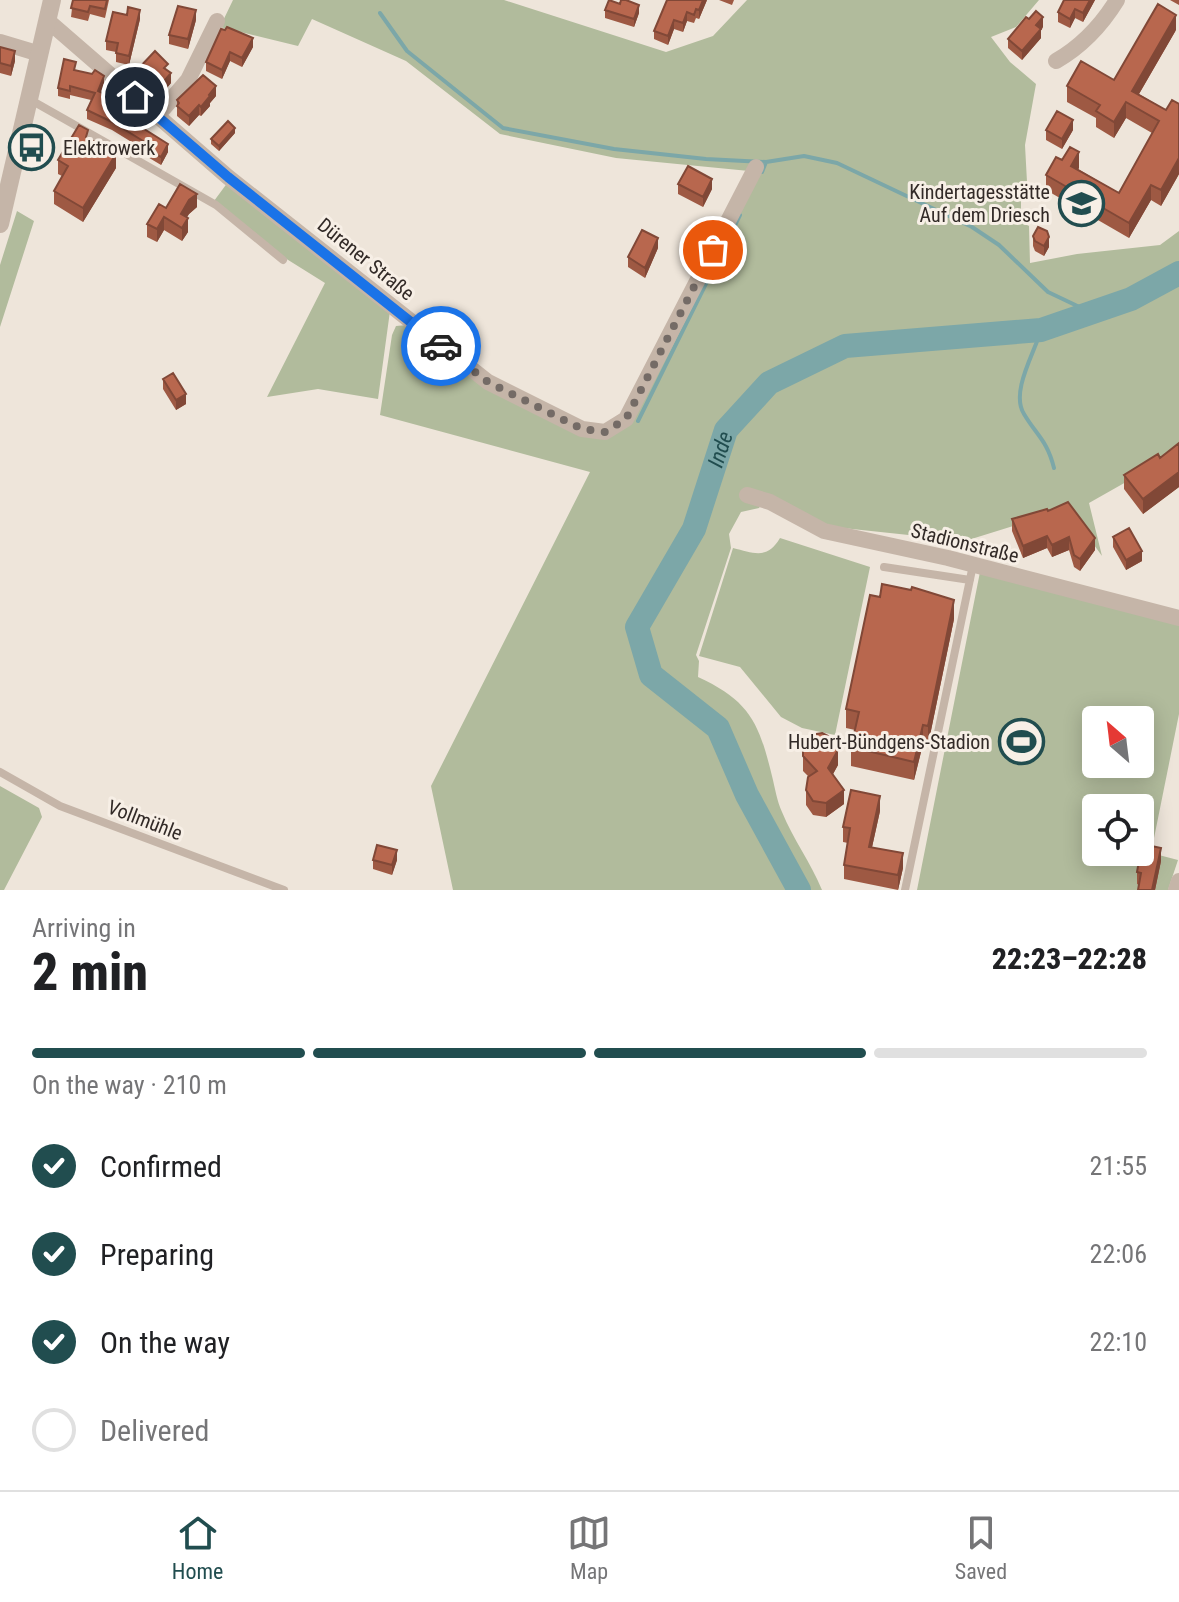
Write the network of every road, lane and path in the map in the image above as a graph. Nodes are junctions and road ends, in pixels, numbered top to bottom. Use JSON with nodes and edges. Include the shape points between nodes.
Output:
{"nodes":[{"id":1,"x":52,"y":0,"type":"edge"},
{"id":2,"x":1117,"y":0,"type":"edge"},
{"id":3,"x":47,"y":20,"type":"junction"},
{"id":4,"x":217,"y":21,"type":"dead end"},
{"id":5,"x":0,"y":42,"type":"edge"},
{"id":6,"x":40,"y":54,"type":"junction"},
{"id":7,"x":1056,"y":61,"type":"dead end"},
{"id":8,"x":28,"y":99,"type":"junction"},
{"id":9,"x":157,"y":116,"type":"junction"},
{"id":10,"x":756,"y":167,"type":"dead end"},
{"id":11,"x":0,"y":224,"type":"edge"},
{"id":12,"x":283,"y":260,"type":"dead end"},
{"id":13,"x":747,"y":495,"type":"dead end"},
{"id":14,"x":884,"y":567,"type":"dead end"},
{"id":15,"x":971,"y":572,"type":"junction"},
{"id":16,"x":1179,"y":618,"type":"edge"},
{"id":17,"x":0,"y":772,"type":"edge"},
{"id":18,"x":1179,"y":881,"type":"edge"},
{"id":19,"x":284,"y":890,"type":"edge"},
{"id":20,"x":905,"y":890,"type":"edge"},
{"id":21,"x":1176,"y":890,"type":"edge"}],
"edges":[{"from":1,"to":3,"type":"street"},
{"from":2,"to":7,"type":"street","via":[[1074,51]]},
{"from":3,"to":6,"type":"street"},
{"from":3,"to":9,"type":"street","name":"Dürener Straße"},
{"from":4,"to":9,"type":"street","via":[[188,80]]},
{"from":5,"to":6,"type":"street"},
{"from":6,"to":8,"type":"street"},
{"from":8,"to":11,"type":"street"},
{"from":8,"to":12,"type":"lane","via":[[216,205]]},
{"from":9,"to":10,"type":"street","name":"Dürener Straße","via":[[488,382],[582,429],[605,432],[626,419]]},
{"from":13,"to":15,"type":"street","name":"Stadionstraße","via":[[824,531]]},
{"from":14,"to":15,"type":"lane"},
{"from":15,"to":16,"type":"street","name":"Stadionstraße"},
{"from":15,"to":20,"type":"lane"},
{"from":17,"to":19,"type":"lane","name":"Vollmühle","via":[[60,806]]},
{"from":18,"to":21,"type":"street"}]}
